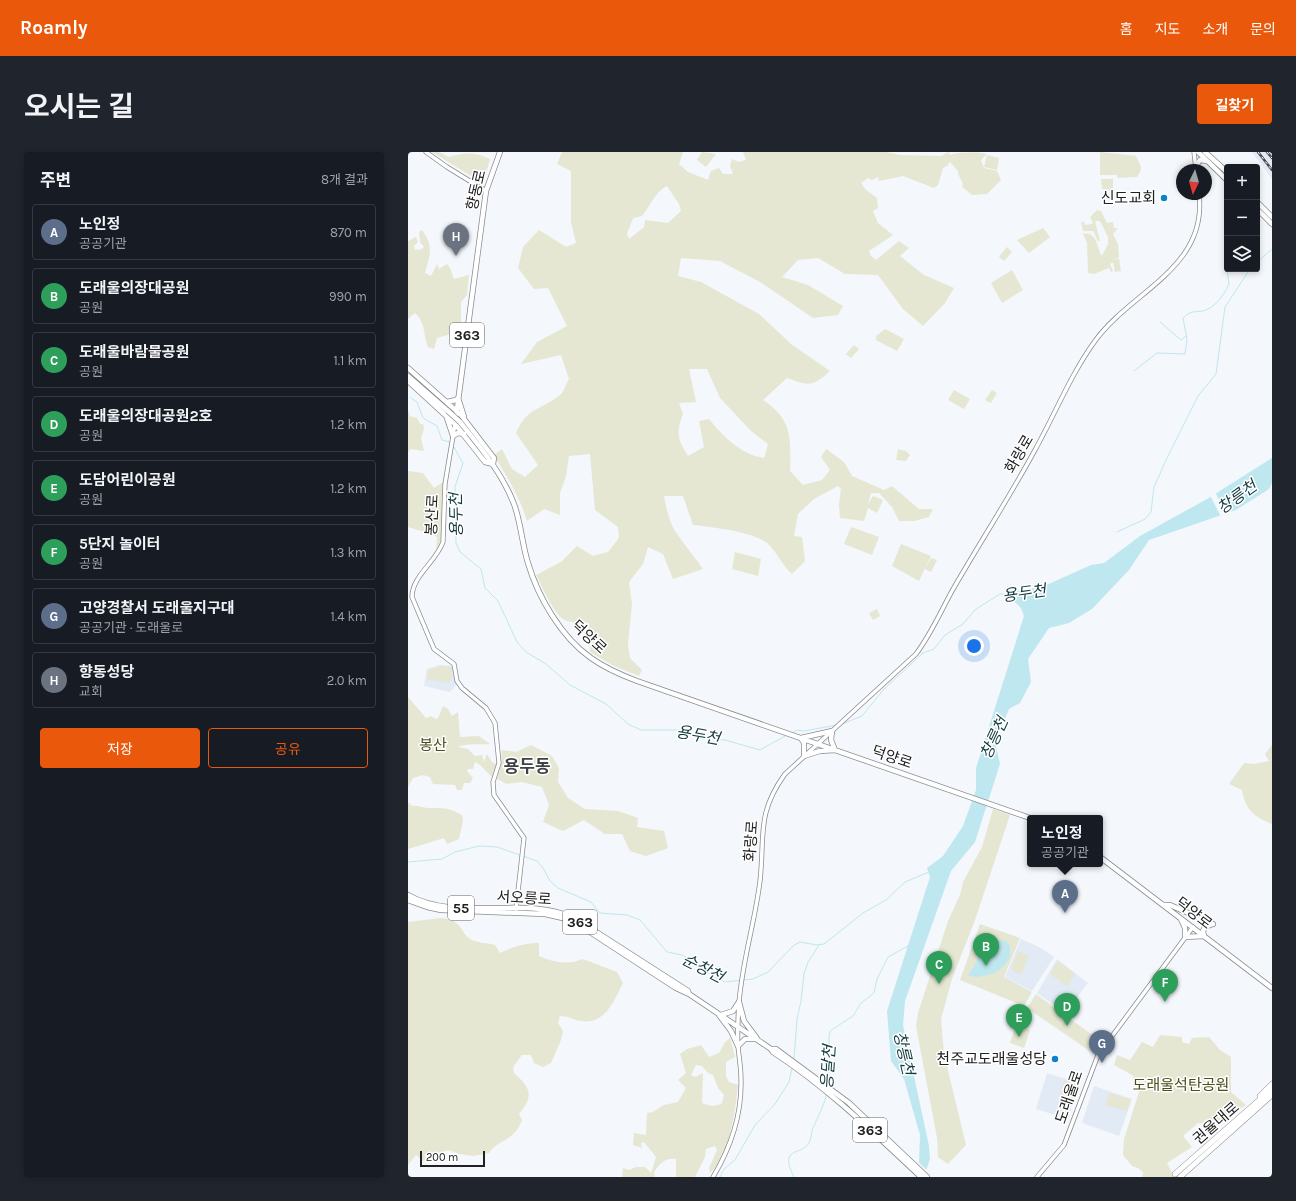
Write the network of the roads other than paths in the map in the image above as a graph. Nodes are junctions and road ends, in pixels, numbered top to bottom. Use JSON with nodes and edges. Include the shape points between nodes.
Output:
{"nodes":[{"id":1,"x":426,"y":152,"type":"edge"},
{"id":2,"x":500,"y":152,"type":"edge"},
{"id":3,"x":1194,"y":152,"type":"edge"},
{"id":4,"x":1198,"y":152,"type":"edge"},
{"id":5,"x":1205,"y":152,"type":"edge"},
{"id":6,"x":1209,"y":162,"type":"junction"},
{"id":7,"x":1195,"y":164,"type":"edge"},
{"id":8,"x":1198,"y":164,"type":"edge"},
{"id":9,"x":1224,"y":169,"type":"edge"},
{"id":10,"x":1224,"y":177,"type":"edge"},
{"id":11,"x":486,"y":191,"type":"junction"},
{"id":12,"x":1199,"y":200,"type":"edge"},
{"id":13,"x":1260,"y":205,"type":"edge"},
{"id":14,"x":1260,"y":212,"type":"edge"},
{"id":15,"x":1272,"y":217,"type":"edge"},
{"id":16,"x":1272,"y":224,"type":"edge"},
{"id":17,"x":408,"y":368,"type":"edge"},
{"id":18,"x":408,"y":376,"type":"edge"},
{"id":19,"x":408,"y":381,"type":"edge"},
{"id":20,"x":458,"y":398,"type":"junction"},
{"id":21,"x":446,"y":402,"type":"junction"},
{"id":22,"x":456,"y":411,"type":"junction"},
{"id":23,"x":446,"y":412,"type":"junction"},
{"id":24,"x":466,"y":420,"type":"junction"},
{"id":25,"x":455,"y":424,"type":"junction"},
{"id":26,"x":464,"y":434,"type":"junction"},
{"id":27,"x":452,"y":438,"type":"junction"},
{"id":28,"x":484,"y":452,"type":"junction"},
{"id":29,"x":833,"y":730,"type":"junction"},
{"id":30,"x":801,"y":738,"type":"junction"},
{"id":31,"x":819,"y":744,"type":"junction"},
{"id":32,"x":835,"y":750,"type":"junction"},
{"id":33,"x":804,"y":756,"type":"junction"},
{"id":34,"x":1027,"y":817,"type":"edge"},
{"id":35,"x":1103,"y":859,"type":"edge"},
{"id":36,"x":408,"y":895,"type":"edge"},
{"id":37,"x":408,"y":900,"type":"edge"},
{"id":38,"x":1164,"y":905,"type":"junction"},
{"id":39,"x":515,"y":911,"type":"junction"},
{"id":40,"x":1181,"y":917,"type":"junction"},
{"id":41,"x":1193,"y":927,"type":"junction"},
{"id":42,"x":1204,"y":936,"type":"junction"},
{"id":43,"x":1185,"y":937,"type":"junction"},
{"id":44,"x":1272,"y":988,"type":"edge"},
{"id":45,"x":739,"y":1002,"type":"junction"},
{"id":46,"x":720,"y":1014,"type":"junction"},
{"id":47,"x":738,"y":1026,"type":"junction"},
{"id":48,"x":757,"y":1039,"type":"junction"},
{"id":49,"x":738,"y":1046,"type":"junction"},
{"id":50,"x":1272,"y":1084,"type":"edge"},
{"id":51,"x":826,"y":1088,"type":"junction"},
{"id":52,"x":1272,"y":1089,"type":"edge"},
{"id":53,"x":1272,"y":1096,"type":"edge"},
{"id":54,"x":1239,"y":1118,"type":"junction"},
{"id":55,"x":911,"y":1164,"type":"junction"},
{"id":56,"x":1177,"y":1176,"type":"edge"},
{"id":57,"x":713,"y":1177,"type":"edge"},
{"id":58,"x":921,"y":1177,"type":"edge"},
{"id":59,"x":927,"y":1177,"type":"edge"},
{"id":60,"x":1037,"y":1177,"type":"edge"}],
"edges":[{"from":1,"to":11,"type":"main road"},
{"from":2,"to":11,"type":"main road","name":"향동로","number":"363"},
{"from":3,"to":7,"type":"main road"},
{"from":4,"to":6,"type":"main road"},
{"from":5,"to":9,"type":"main road"},
{"from":6,"to":8,"type":"main road","via":[[1201,160]]},
{"from":6,"to":10,"type":"main road"},
{"from":11,"to":20,"type":"main road","name":"향동로","number":"363"},
{"from":12,"to":29,"type":"main road","name":"화랑로","via":[[1198,218],[1186,251],[1176,266],[1096,340],[952,592],[929,637],[916,654]]},
{"from":13,"to":15,"type":"main road"},
{"from":14,"to":16,"type":"main road"},
{"from":17,"to":21,"type":"main road"},
{"from":18,"to":23,"type":"main road"},
{"from":19,"to":23,"type":"main road"},
{"from":20,"to":21,"type":"main road"},
{"from":20,"to":22,"type":"main road","number":"363"},
{"from":20,"to":24,"type":"main road"},
{"from":21,"to":22,"type":"main road"},
{"from":22,"to":24,"type":"main road"},
{"from":22,"to":25,"type":"main road","number":"363"},
{"from":23,"to":25,"type":"main road"},
{"from":23,"to":27,"type":"main road"},
{"from":23,"to":28,"type":"main road","name":"덕양로","bridge":true,"via":[[460,422]]},
{"from":24,"to":28,"type":"main road"},
{"from":25,"to":26,"type":"main road"},
{"from":25,"to":27,"type":"main road","number":"363"},
{"from":26,"to":27,"type":"main road"},
{"from":26,"to":28,"type":"main road"},
{"from":27,"to":39,"type":"main road","name":"봉산로","number":"363","via":[[445,484],[443,542],[440,551],[415,583],[412,597],[430,643],[438,653],[454,664],[462,688],[486,708],[495,723],[499,763],[493,782],[494,795],[524,838]]},
{"from":28,"to":30,"type":"main road","name":"덕양로","via":[[514,505],[527,562],[544,603],[556,622],[590,658],[637,682]]},
{"from":29,"to":30,"type":"main road"},
{"from":29,"to":31,"type":"main road","name":"화랑로"},
{"from":29,"to":32,"type":"main road","via":[[832,744]]},
{"from":30,"to":31,"type":"main road","name":"덕양로"},
{"from":30,"to":33,"type":"main road","via":[[804,743]]},
{"from":31,"to":32,"type":"main road","name":"덕양로"},
{"from":31,"to":33,"type":"main road","name":"화랑로"},
{"from":32,"to":33,"type":"main road"},
{"from":32,"to":34,"type":"main road","name":"덕양로"},
{"from":33,"to":45,"type":"main road","name":"화랑로","via":[[776,786],[765,810],[757,903]]},
{"from":35,"to":38,"type":"main road","name":"덕양로"},
{"from":36,"to":39,"type":"main road","name":"서오릉로","number":"55","via":[[428,904]]},
{"from":37,"to":39,"type":"main road","name":"서오릉로","number":"55","via":[[441,910]]},
{"from":38,"to":40,"type":"main road","name":"덕양로"},
{"from":38,"to":42,"type":"main road","via":[[1170,905],[1213,924],[1205,926]]},
{"from":39,"to":46,"type":"main road","name":"서오릉로","number":"363","via":[[551,911],[568,915]]},
{"from":40,"to":41,"type":"main road","name":"덕양로"},
{"from":40,"to":43,"type":"main road"},
{"from":41,"to":42,"type":"main road","name":"덕양로"},
{"from":41,"to":43,"type":"main road","name":"도래울로"},
{"from":42,"to":43,"type":"main road"},
{"from":42,"to":44,"type":"main road","name":"덕양로"},
{"from":43,"to":60,"type":"main road","name":"도래울로","via":[[1098,1055],[1064,1145]]},
{"from":45,"to":46,"type":"main road","via":[[733,1011]]},
{"from":45,"to":47,"type":"main road","name":"화랑로"},
{"from":45,"to":48,"type":"main road","via":[[744,1021]]},
{"from":46,"to":47,"type":"main road","name":"서오릉로","number":"363"},
{"from":46,"to":49,"type":"main road"},
{"from":47,"to":48,"type":"main road","name":"서오릉로","number":"363"},
{"from":47,"to":49,"type":"main road","name":"화랑로"},
{"from":48,"to":49,"type":"main road","via":[[745,1039]]},
{"from":48,"to":51,"type":"main road","name":"서오릉로","number":"363","via":[[776,1049]]},
{"from":49,"to":57,"type":"main road","name":"화랑로","via":[[742,1078],[738,1116],[730,1143]]},
{"from":50,"to":54,"type":"highway"},
{"from":51,"to":55,"type":"main road","number":"363","via":[[849,1103]]},
{"from":51,"to":55,"type":"main road","number":"363","via":[[829,1094]]},
{"from":52,"to":54,"type":"highway","name":"권율대로"},
{"from":53,"to":56,"type":"highway","name":"권율대로"},
{"from":54,"to":56,"type":"highway","name":"권율대로"},
{"from":55,"to":58,"type":"main road","number":"363"},
{"from":55,"to":59,"type":"main road","number":"363"}]}
